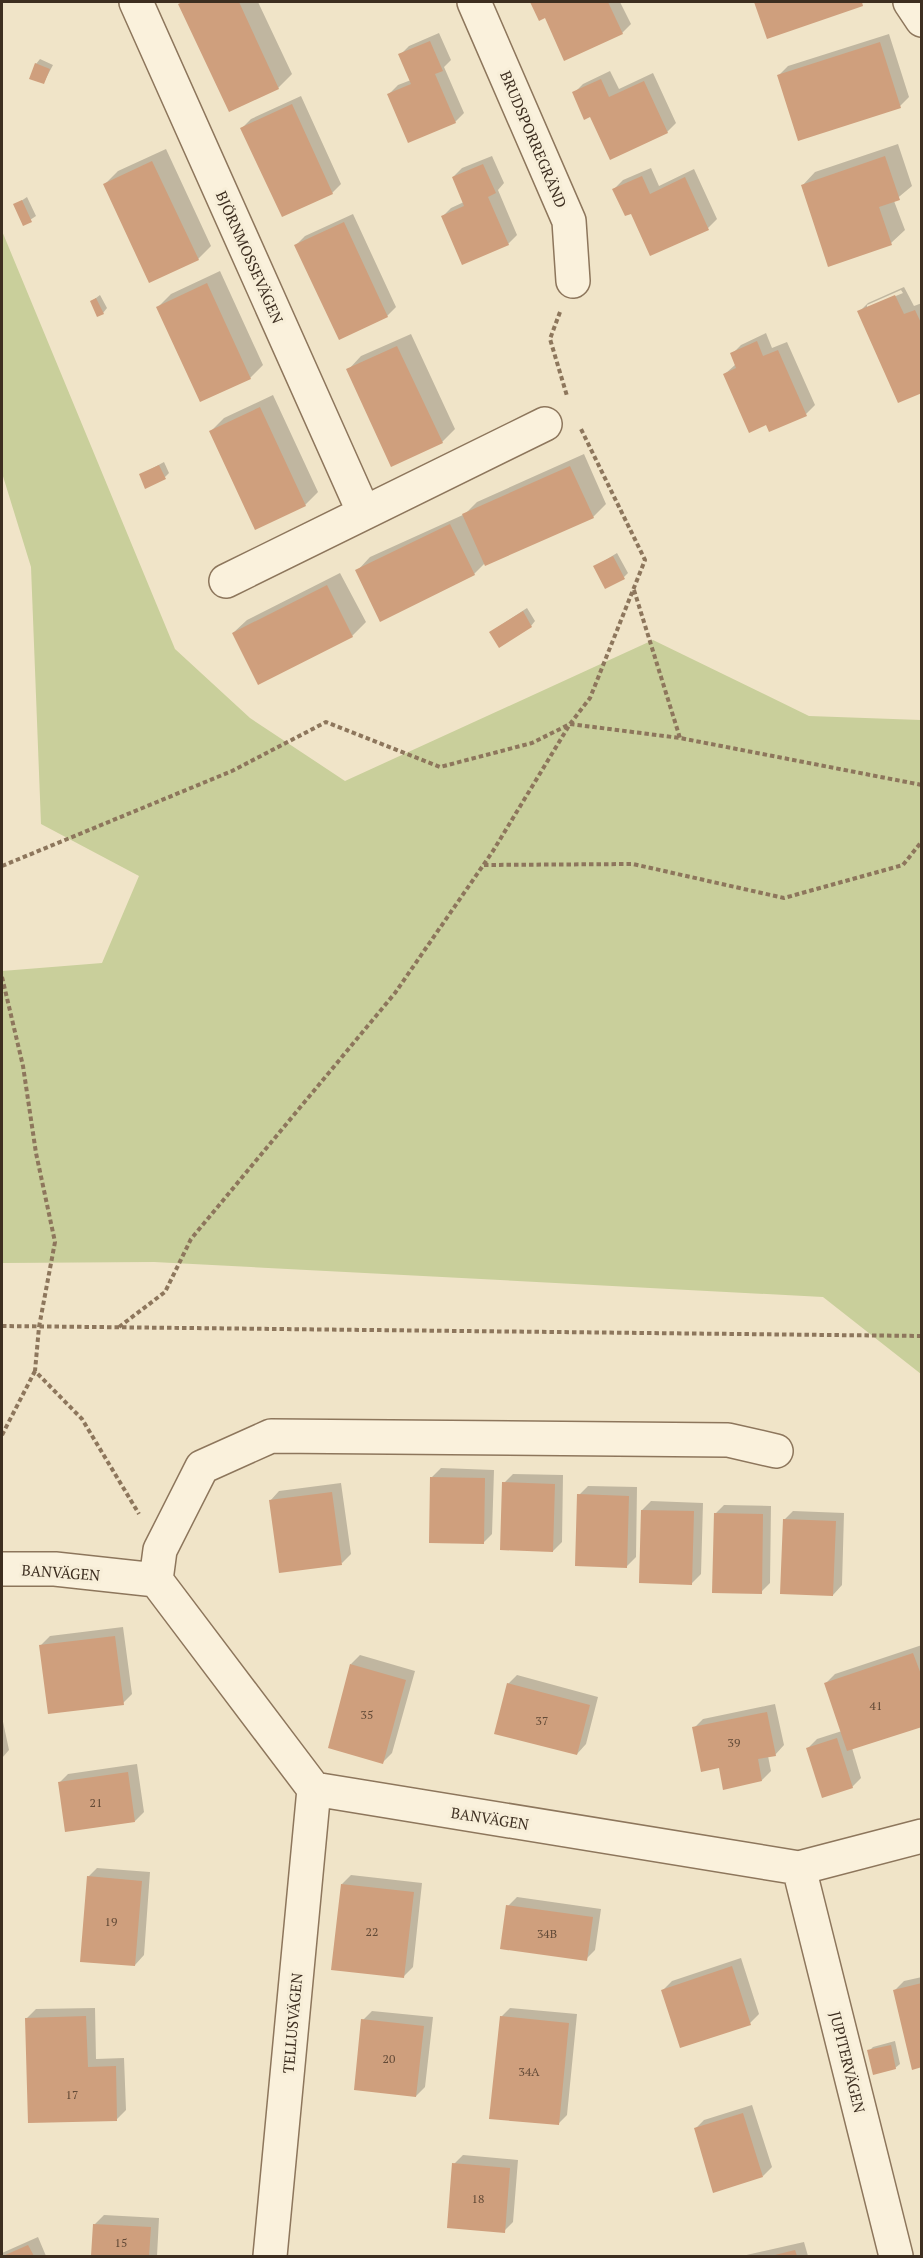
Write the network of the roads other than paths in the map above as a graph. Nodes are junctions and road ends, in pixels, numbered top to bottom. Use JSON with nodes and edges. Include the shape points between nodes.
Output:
{"nodes":[{"id":1,"x":136,"y":2,"type":"edge"},
{"id":2,"x":474,"y":2,"type":"edge"},
{"id":3,"x":910,"y":2,"type":"edge"},
{"id":4,"x":921,"y":20,"type":"edge"},
{"id":5,"x":573,"y":281,"type":"road end"},
{"id":6,"x":560,"y":421,"type":"road end"},
{"id":7,"x":364,"y":513,"type":"junction"},
{"id":8,"x":226,"y":581,"type":"dead end"},
{"id":9,"x":776,"y":1451,"type":"dead end"},
{"id":10,"x":158,"y":1565,"type":"junction"},
{"id":11,"x":2,"y":1569,"type":"edge"},
{"id":12,"x":314,"y":1789,"type":"junction"},
{"id":13,"x":921,"y":1836,"type":"edge"},
{"id":14,"x":799,"y":1868,"type":"junction"},
{"id":15,"x":270,"y":2256,"type":"edge"},
{"id":16,"x":897,"y":2256,"type":"edge"}],
"edges":[{"from":1,"to":7,"type":"street","name":"BJÖRNMOSSEVÄGEN"},
{"from":2,"to":5,"type":"street","name":"BRUDSPORREGRÄND","via":[[569,221]]},
{"from":3,"to":4,"type":"street"},
{"from":6,"to":7,"type":"street"},
{"from":7,"to":8,"type":"street"},
{"from":9,"to":10,"type":"street","via":[[728,1440],[271,1436],[202,1467]]},
{"from":10,"to":11,"type":"street","name":"BANVÄGEN"},
{"from":10,"to":12,"type":"street"},
{"from":12,"to":14,"type":"street","name":"BANVÄGEN"},
{"from":12,"to":15,"type":"street","name":"TELLUSVÄGEN"},
{"from":13,"to":14,"type":"street","name":"BANVÄGEN"},
{"from":14,"to":16,"type":"street","name":"JUPITERVÄGEN"}]}
